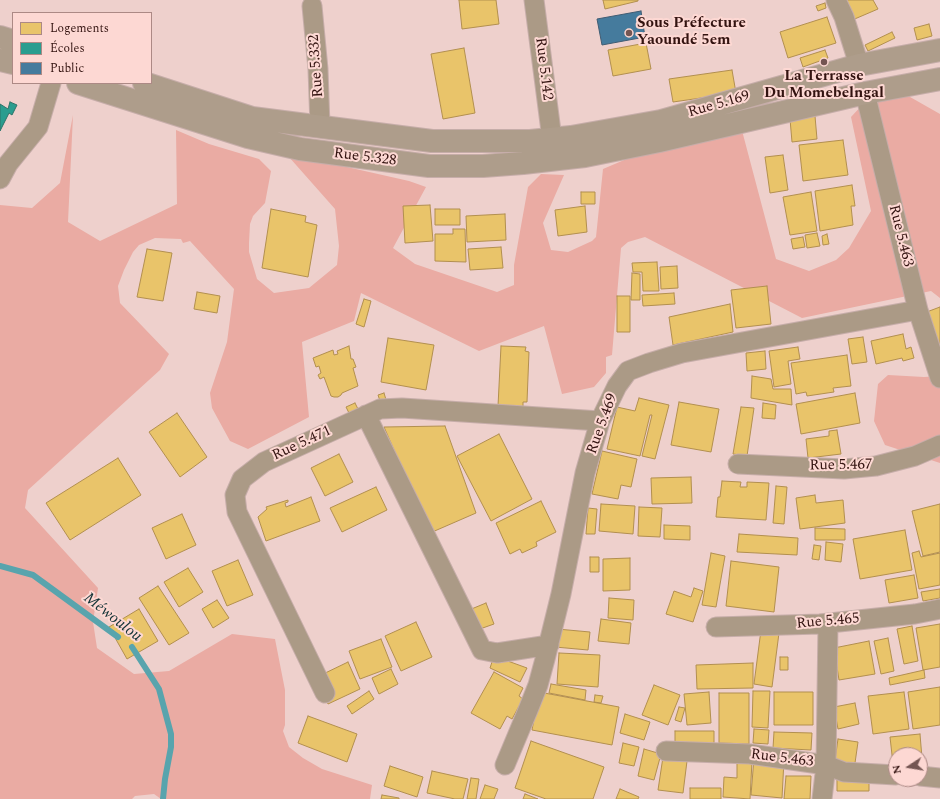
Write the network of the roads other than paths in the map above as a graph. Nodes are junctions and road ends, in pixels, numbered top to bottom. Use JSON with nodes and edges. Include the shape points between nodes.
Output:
{"nodes":[{"id":1,"x":534,"y":0,"type":"edge"},
{"id":2,"x":836,"y":0,"type":"edge"},
{"id":3,"x":312,"y":6,"type":"dead end"},
{"id":4,"x":0,"y":37,"type":"edge"},
{"id":5,"x":12,"y":41,"type":"edge"},
{"id":6,"x":940,"y":50,"type":"edge"},
{"id":7,"x":0,"y":60,"type":"edge"},
{"id":8,"x":12,"y":63,"type":"edge"},
{"id":9,"x":859,"y":65,"type":"junction"},
{"id":10,"x":940,"y":79,"type":"edge"},
{"id":11,"x":51,"y":84,"type":"edge"},
{"id":12,"x":81,"y":84,"type":"edge"},
{"id":13,"x":147,"y":84,"type":"edge"},
{"id":14,"x":864,"y":93,"type":"junction"},
{"id":15,"x":320,"y":126,"type":"junction"},
{"id":16,"x":660,"y":131,"type":"junction"},
{"id":17,"x":552,"y":139,"type":"junction"},
{"id":18,"x":0,"y":179,"type":"edge"},
{"id":19,"x":918,"y":310,"type":"junction"},
{"id":20,"x":940,"y":378,"type":"edge"},
{"id":21,"x":366,"y":415,"type":"junction"},
{"id":22,"x":600,"y":421,"type":"junction"},
{"id":23,"x":940,"y":445,"type":"edge"},
{"id":24,"x":738,"y":464,"type":"dead end"},
{"id":25,"x":940,"y":609,"type":"edge"},
{"id":26,"x":828,"y":623,"type":"junction"},
{"id":27,"x":716,"y":627,"type":"dead end"},
{"id":28,"x":549,"y":645,"type":"junction"},
{"id":29,"x":325,"y":693,"type":"dead end"},
{"id":30,"x":666,"y":752,"type":"dead end"},
{"id":31,"x":504,"y":765,"type":"dead end"},
{"id":32,"x":826,"y":765,"type":"junction"},
{"id":33,"x":888,"y":775,"type":"edge"},
{"id":34,"x":928,"y":777,"type":"edge"},
{"id":35,"x":940,"y":778,"type":"edge"},
{"id":36,"x":822,"y":799,"type":"edge"}],
"edges":[{"from":1,"to":17,"type":"street","name":"Rue 5.142"},
{"from":2,"to":9,"type":"street"},
{"from":3,"to":15,"type":"street","name":"Rue 5.332"},
{"from":4,"to":5,"type":"main road"},
{"from":6,"to":9,"type":"main road","name":"Rue 5.169"},
{"from":7,"to":8,"type":"main road"},
{"from":9,"to":16,"type":"main road","name":"Rue 5.169"},
{"from":10,"to":14,"type":"main road","name":"Rue 5.169"},
{"from":11,"to":18,"type":"street","via":[[38,127],[8,164]]},
{"from":12,"to":16,"type":"main road","name":"Rue 5.328","via":[[248,137],[300,149],[429,166],[483,166],[585,156]]},
{"from":13,"to":15,"type":"main road","name":"Rue 5.328","via":[[252,118]]},
{"from":14,"to":16,"type":"main road","name":"Rue 5.169"},
{"from":14,"to":19,"type":"street","name":"Rue 5.463"},
{"from":15,"to":17,"type":"main road","name":"Rue 5.328","via":[[432,141]]},
{"from":16,"to":17,"type":"main road","name":"Rue 5.328"},
{"from":19,"to":20,"type":"street","name":"Rue 5.463"},
{"from":19,"to":22,"type":"street","name":"Rue 5.469","via":[[682,353],[649,363],[628,371],[617,386]]},
{"from":21,"to":22,"type":"street","name":"Rue 5.471","via":[[380,409],[402,408]]},
{"from":21,"to":28,"type":"street","via":[[482,650],[497,653]]},
{"from":21,"to":29,"type":"street","name":"Rue 5.471","via":[[264,462],[242,479],[235,495],[237,512]]},
{"from":22,"to":28,"type":"street","name":"Rue 5.469","via":[[585,473]]},
{"from":23,"to":24,"type":"street","name":"Rue 5.467","via":[[915,456],[876,466],[844,469]]},
{"from":25,"to":26,"type":"street","name":"Rue 5.465"},
{"from":26,"to":27,"type":"street","name":"Rue 5.465"},
{"from":26,"to":32,"type":"street"},
{"from":28,"to":31,"type":"street","name":"Rue 5.469","via":[[538,685]]},
{"from":30,"to":32,"type":"street","name":"Rue 5.463","via":[[750,754]]},
{"from":32,"to":33,"type":"street","name":"Rue 5.463","via":[[844,772]]},
{"from":32,"to":36,"type":"street"},
{"from":34,"to":35,"type":"street"}]}
